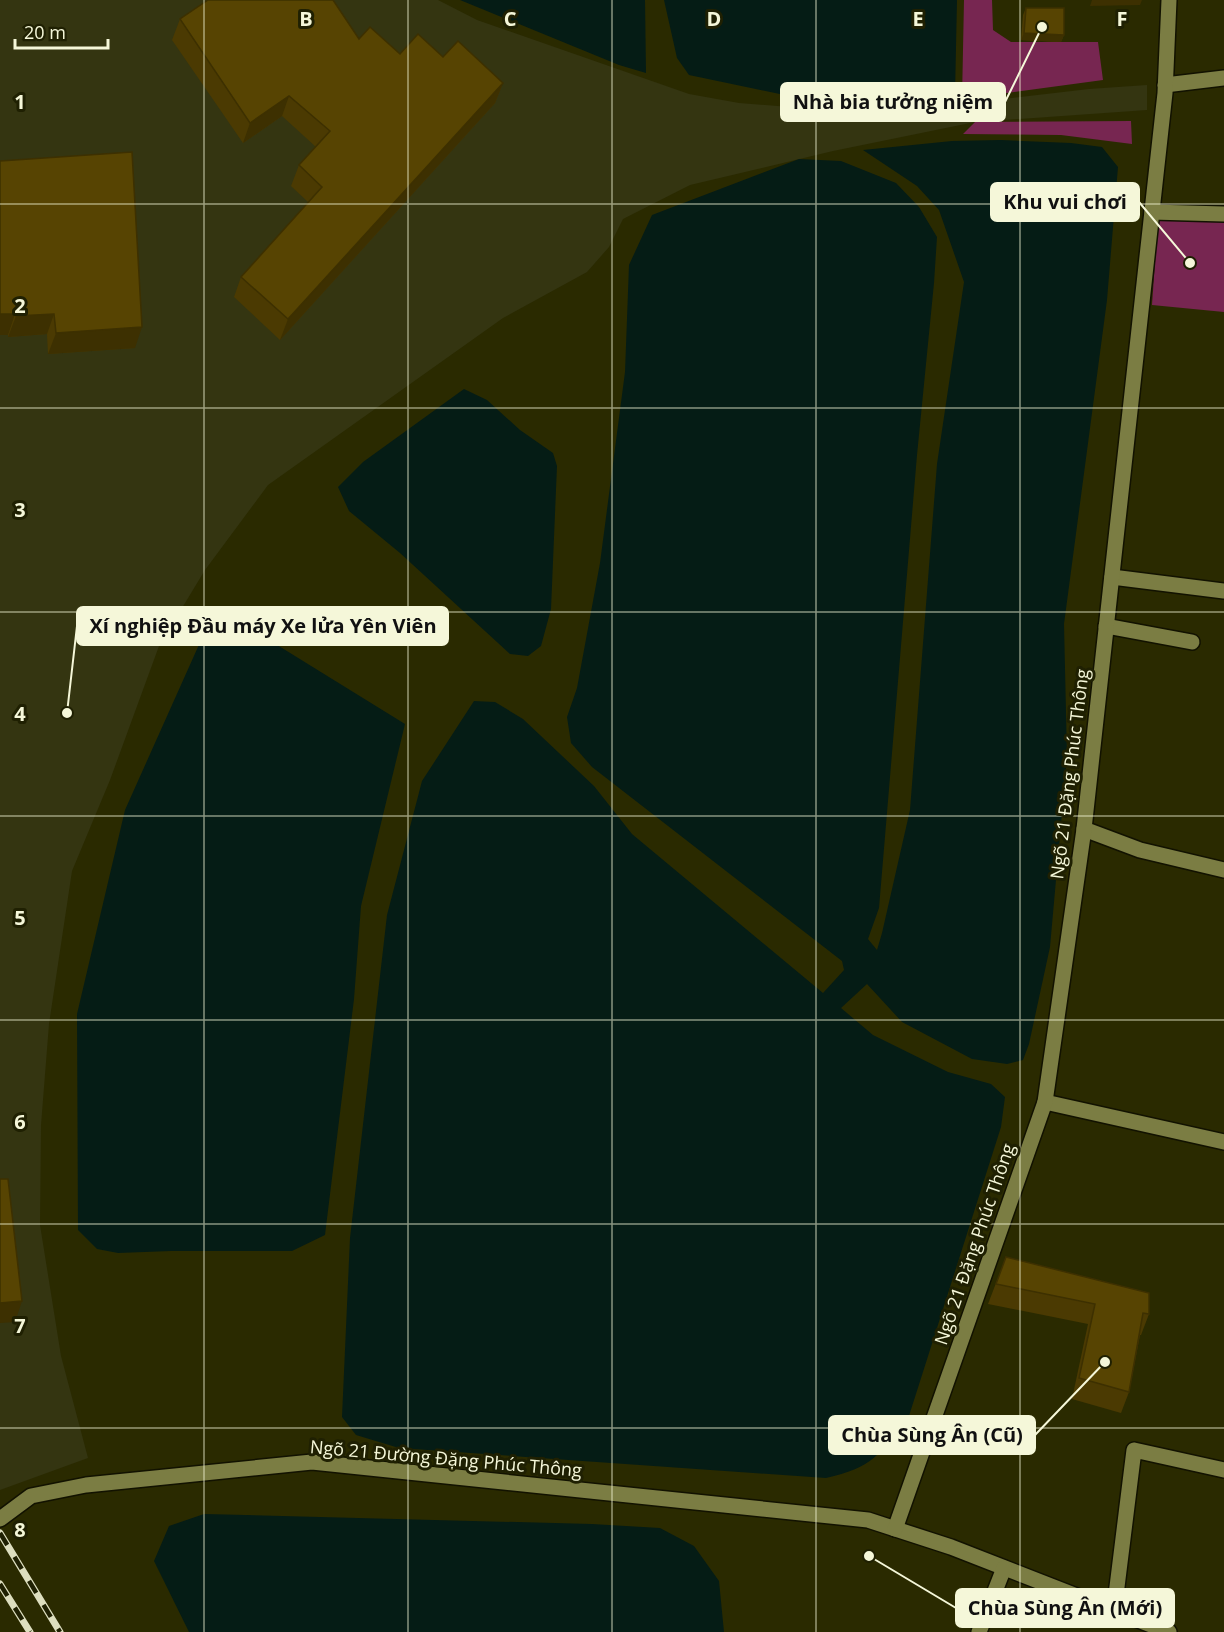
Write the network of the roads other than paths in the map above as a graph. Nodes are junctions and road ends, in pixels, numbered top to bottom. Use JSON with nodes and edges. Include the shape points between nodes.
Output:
{"nodes":[{"id":1,"x":1168,"y":0,"type":"edge"},
{"id":2,"x":1224,"y":78,"type":"edge"},
{"id":3,"x":1165,"y":85,"type":"junction"},
{"id":4,"x":1152,"y":212,"type":"junction"},
{"id":5,"x":1224,"y":214,"type":"edge"},
{"id":6,"x":1112,"y":577,"type":"junction"},
{"id":7,"x":1224,"y":591,"type":"edge"},
{"id":8,"x":1106,"y":626,"type":"junction"},
{"id":9,"x":1192,"y":642,"type":"dead end"},
{"id":10,"x":1084,"y":830,"type":"junction"},
{"id":11,"x":1224,"y":870,"type":"edge"},
{"id":12,"x":1045,"y":1102,"type":"junction"},
{"id":13,"x":1224,"y":1142,"type":"edge"},
{"id":14,"x":1224,"y":1470,"type":"edge"},
{"id":15,"x":0,"y":1520,"type":"edge"},
{"id":16,"x":895,"y":1529,"type":"junction"},
{"id":17,"x":1004,"y":1568,"type":"junction"},
{"id":18,"x":1114,"y":1611,"type":"junction"},
{"id":19,"x":979,"y":1632,"type":"edge"},
{"id":20,"x":1169,"y":1632,"type":"edge"}],
"edges":[{"from":1,"to":3,"type":"street","name":"Ngõ 21 Đặng Phúc Thông"},
{"from":2,"to":3,"type":"street"},
{"from":3,"to":4,"type":"street","name":"Ngõ 21 Đặng Phúc Thông"},
{"from":4,"to":5,"type":"street"},
{"from":4,"to":6,"type":"street","name":"Ngõ 21 Đặng Phúc Thông"},
{"from":6,"to":7,"type":"street"},
{"from":6,"to":8,"type":"street","name":"Ngõ 21 Đặng Phúc Thông"},
{"from":8,"to":9,"type":"street"},
{"from":8,"to":10,"type":"street","name":"Ngõ 21 Đặng Phúc Thông"},
{"from":10,"to":11,"type":"street","via":[[1140,850]]},
{"from":10,"to":12,"type":"street","name":"Ngõ 21 Đặng Phúc Thông"},
{"from":12,"to":13,"type":"street"},
{"from":12,"to":16,"type":"street","name":"Ngõ 21 Đặng Phúc Thông"},
{"from":14,"to":18,"type":"street","via":[[1134,1450]]},
{"from":15,"to":16,"type":"street","name":"Ngõ 21 Đường Đặng Phúc Thông","via":[[32,1496],[86,1485],[312,1462],[868,1520]]},
{"from":16,"to":17,"type":"street","name":"Ngõ 21 Đường Đặng Phúc Thông"},
{"from":17,"to":18,"type":"street","name":"Ngõ 21 Đường Đặng Phúc Thông"},
{"from":17,"to":19,"type":"street"},
{"from":18,"to":20,"type":"street","name":"Ngõ 21 Đường Đặng Phúc Thông"}]}
